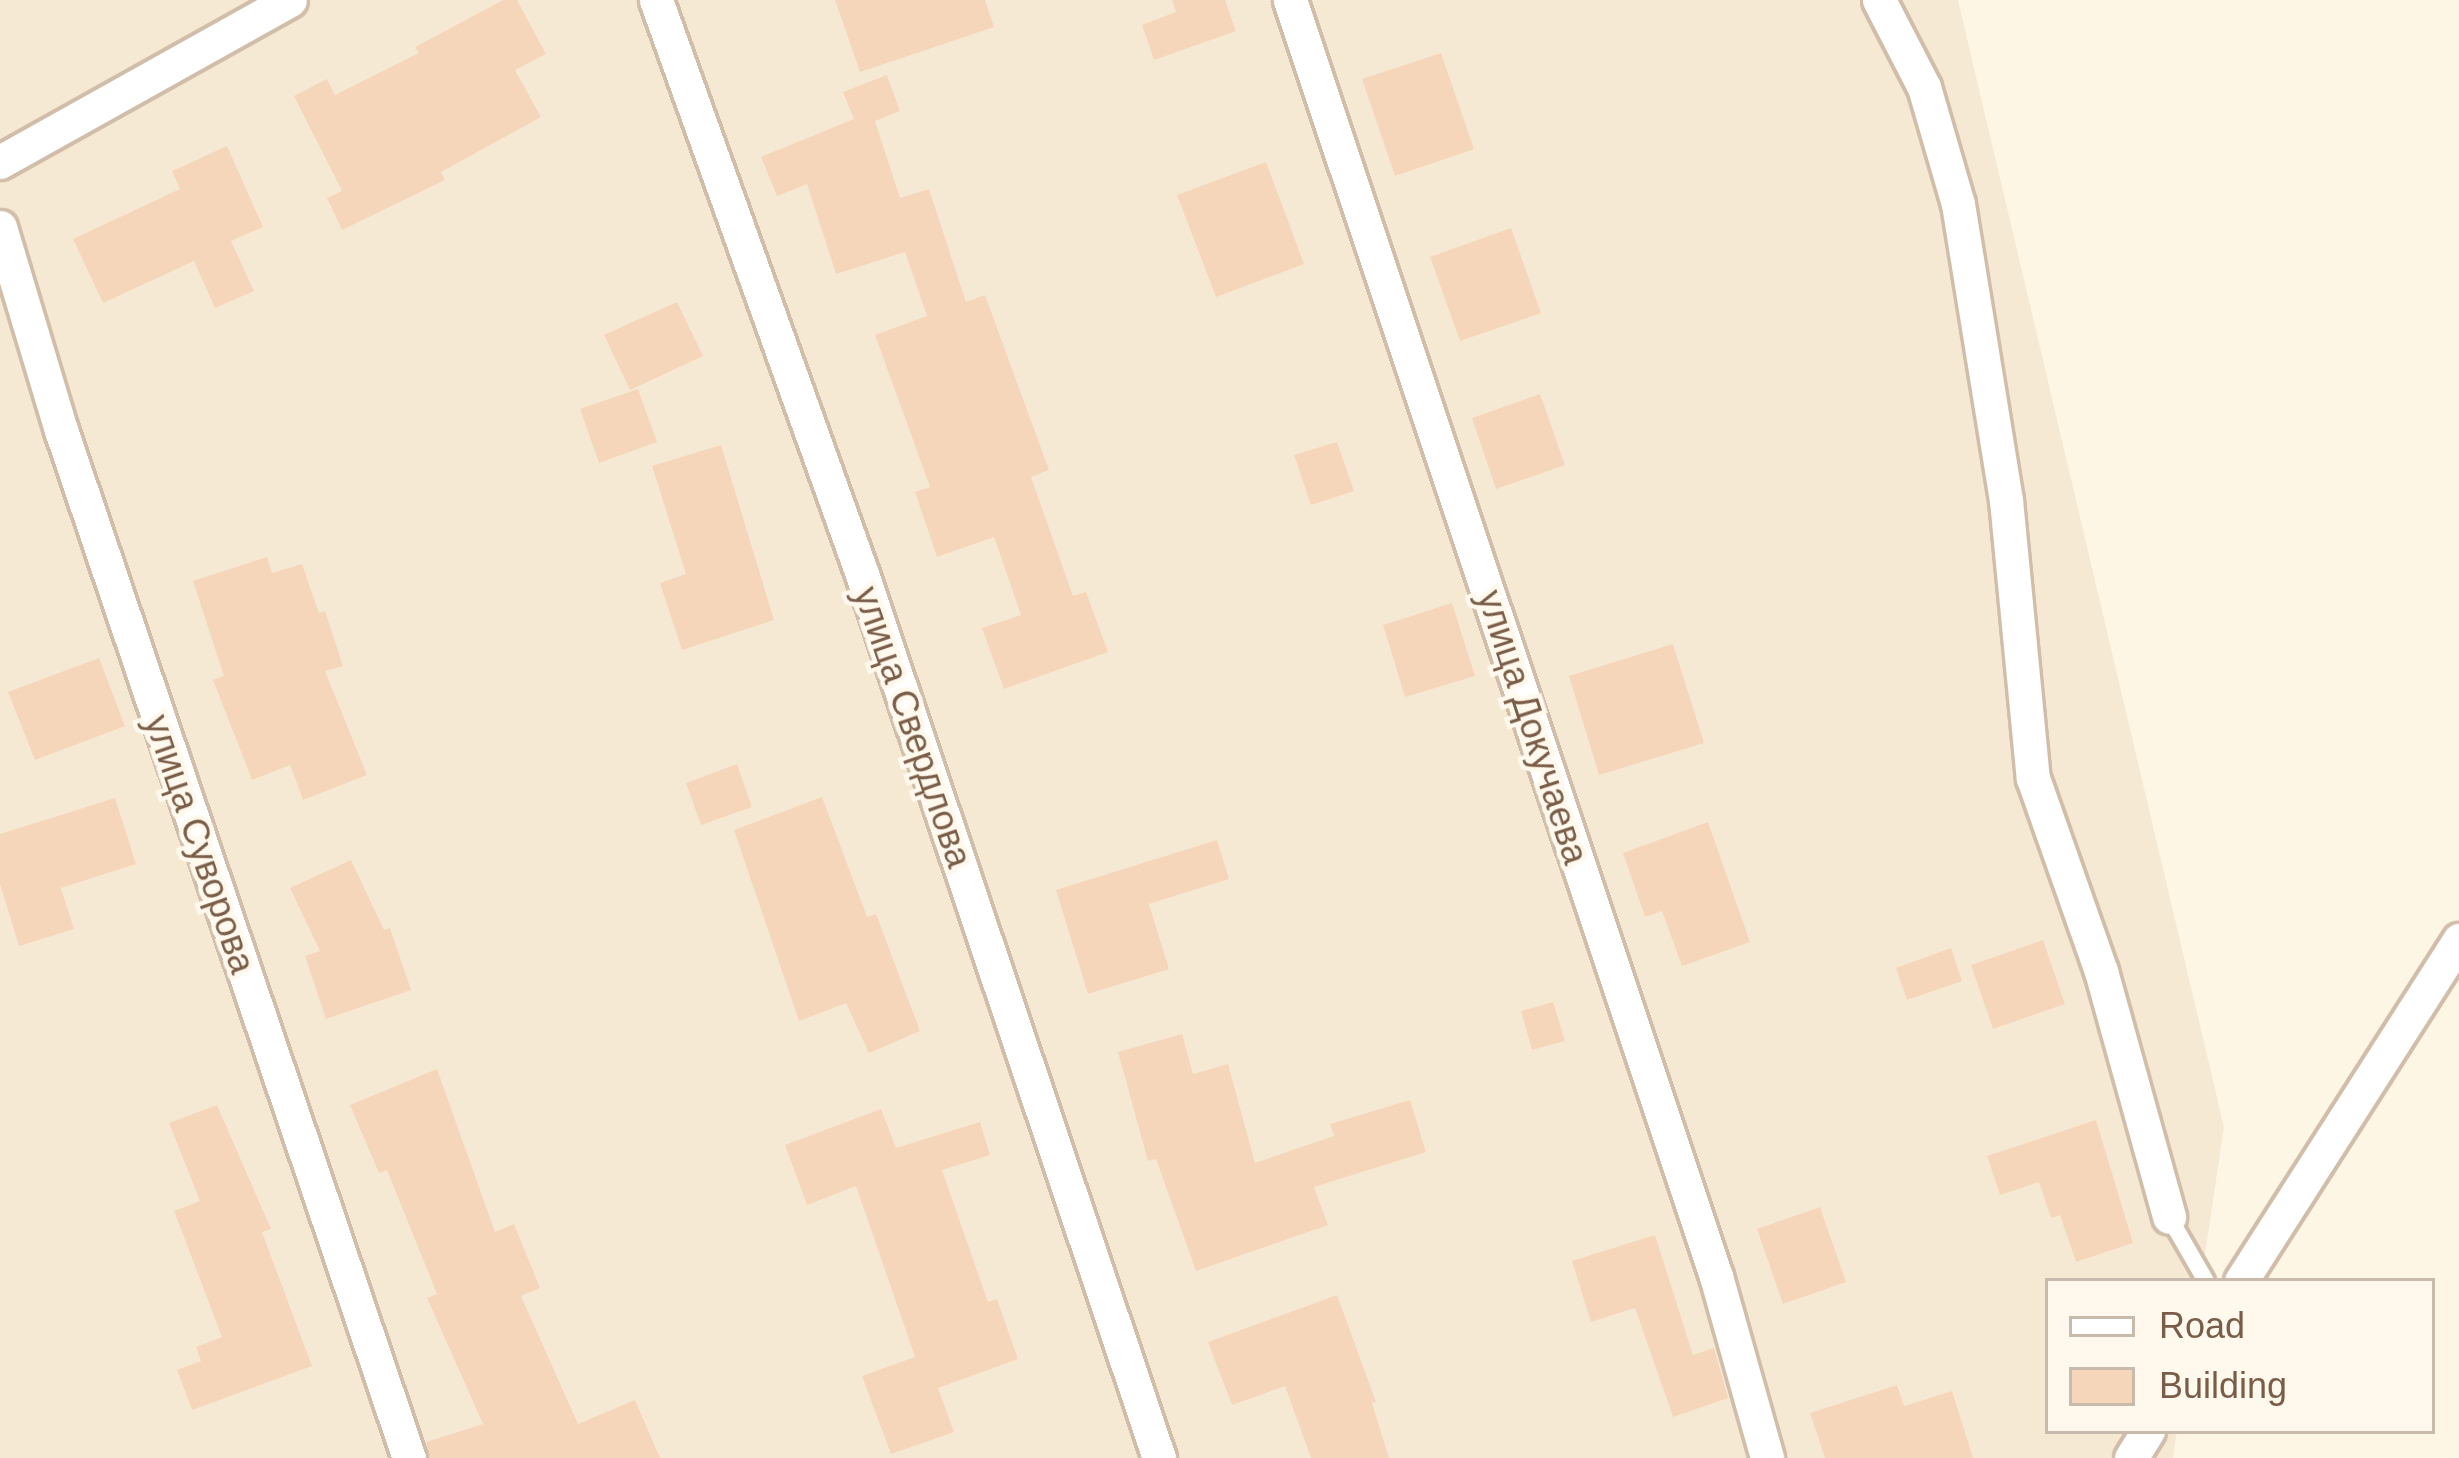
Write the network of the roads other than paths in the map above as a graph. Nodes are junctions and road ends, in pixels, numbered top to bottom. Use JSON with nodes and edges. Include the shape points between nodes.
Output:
{"nodes":[{"id":1,"x":290,"y":0,"type":"edge"},
{"id":2,"x":656,"y":0,"type":"edge"},
{"id":3,"x":1290,"y":0,"type":"edge"},
{"id":4,"x":1879,"y":0,"type":"edge"},
{"id":5,"x":0,"y":162,"type":"edge"},
{"id":6,"x":0,"y":227,"type":"edge"},
{"id":7,"x":2459,"y":940,"type":"edge"},
{"id":8,"x":2169,"y":1217,"type":"joint"},
{"id":9,"x":2204,"y":1278,"type":"edge"},
{"id":10,"x":2243,"y":1278,"type":"edge"},
{"id":11,"x":409,"y":1458,"type":"edge"},
{"id":12,"x":1159,"y":1458,"type":"edge"},
{"id":13,"x":1767,"y":1458,"type":"edge"}],
"edges":[{"from":1,"to":5,"type":"street"},
{"from":2,"to":12,"type":"street","name":"улица Свердлова","via":[[862,574]]},
{"from":3,"to":13,"type":"street","name":"улица Докучаева","via":[[1716,1276]]},
{"from":4,"to":8,"type":"street","via":[[1924,87],[1958,203],[2006,500],[2033,778],[2101,971]]},
{"from":6,"to":11,"type":"street","name":"улица Суворова","via":[[61,430]]},
{"from":7,"to":10,"type":"street"},
{"from":8,"to":9,"type":"lane"}]}
